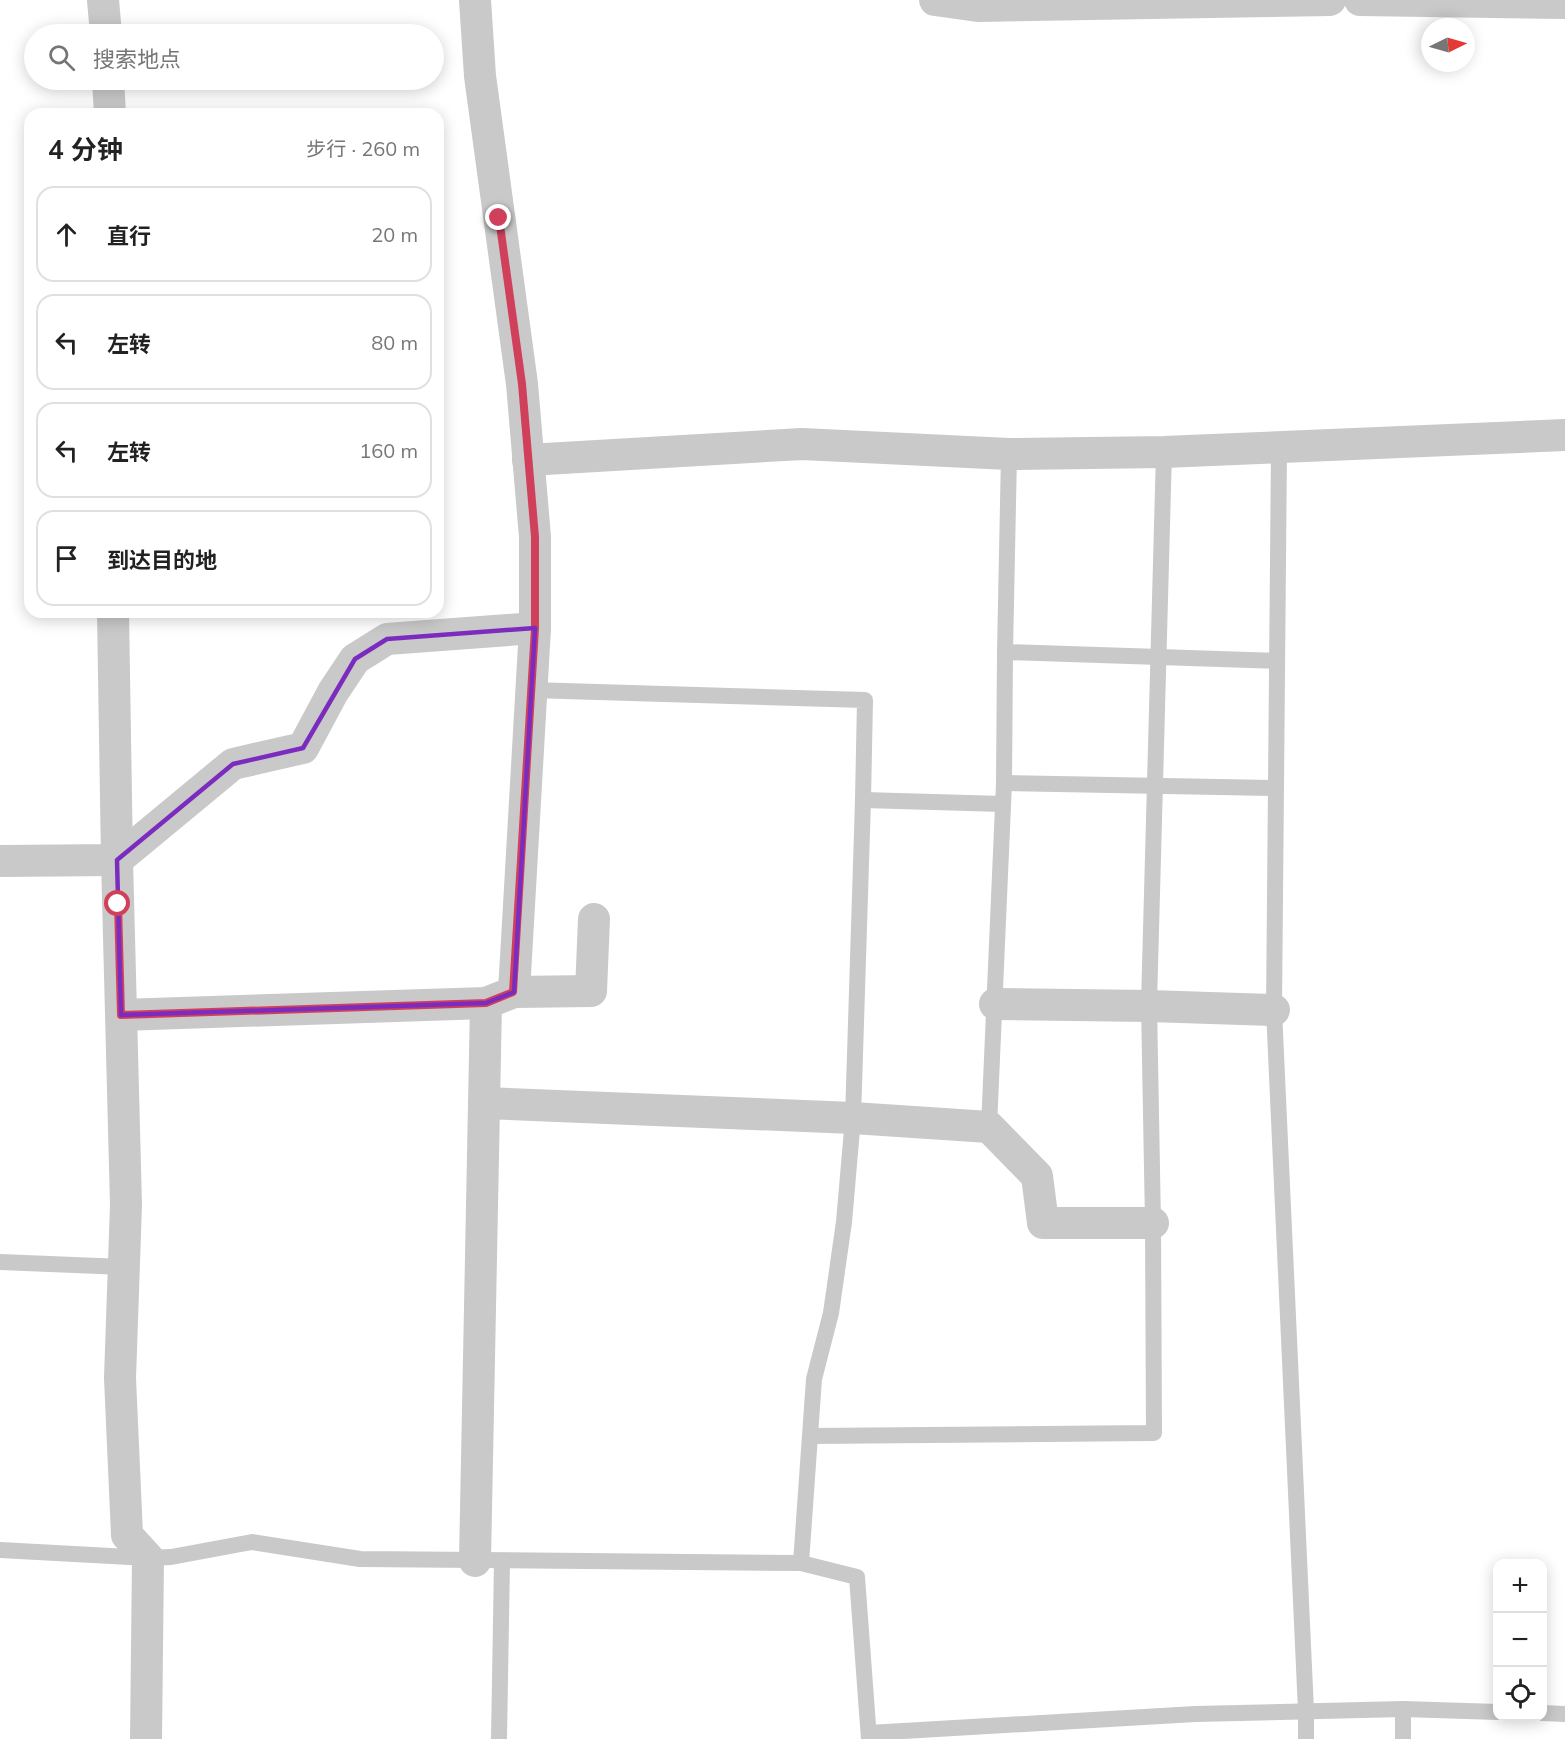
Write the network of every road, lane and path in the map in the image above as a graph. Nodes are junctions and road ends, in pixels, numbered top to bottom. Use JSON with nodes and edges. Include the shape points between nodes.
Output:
{"nodes":[{"id":1,"x":103,"y":0,"type":"edge"},
{"id":2,"x":475,"y":0,"type":"edge"},
{"id":3,"x":934,"y":0,"type":"edge"},
{"id":4,"x":1330,"y":0,"type":"edge"},
{"id":5,"x":1360,"y":0,"type":"edge"},
{"id":6,"x":1565,"y":3,"type":"edge"},
{"id":7,"x":105,"y":24,"type":"edge"},
{"id":8,"x":109,"y":90,"type":"edge"},
{"id":9,"x":110,"y":108,"type":"edge"},
{"id":10,"x":1565,"y":435,"type":"edge"},
{"id":11,"x":1279,"y":447,"type":"junction"},
{"id":12,"x":1164,"y":452,"type":"junction"},
{"id":13,"x":1009,"y":454,"type":"junction"},
{"id":14,"x":528,"y":460,"type":"junction"},
{"id":15,"x":113,"y":618,"type":"edge"},
{"id":16,"x":535,"y":628,"type":"junction"},
{"id":17,"x":1005,"y":652,"type":"junction"},
{"id":18,"x":1158,"y":657,"type":"junction"},
{"id":19,"x":1277,"y":661,"type":"junction"},
{"id":20,"x":531,"y":690,"type":"junction"},
{"id":21,"x":1004,"y":783,"type":"junction"},
{"id":22,"x":1155,"y":786,"type":"junction"},
{"id":23,"x":1276,"y":788,"type":"junction"},
{"id":24,"x":863,"y":800,"type":"junction"},
{"id":25,"x":1003,"y":804,"type":"junction"},
{"id":26,"x":117,"y":860,"type":"junction"},
{"id":27,"x":0,"y":861,"type":"edge"},
{"id":28,"x":594,"y":919,"type":"dead end"},
{"id":29,"x":500,"y":997,"type":"junction"},
{"id":30,"x":995,"y":1004,"type":"junction"},
{"id":31,"x":1149,"y":1006,"type":"junction"},
{"id":32,"x":1274,"y":1010,"type":"junction"},
{"id":33,"x":121,"y":1015,"type":"junction"},
{"id":34,"x":484,"y":1102,"type":"junction"},
{"id":35,"x":853,"y":1118,"type":"junction"},
{"id":36,"x":989,"y":1127,"type":"junction"},
{"id":37,"x":1153,"y":1223,"type":"junction"},
{"id":38,"x":0,"y":1262,"type":"edge"},
{"id":39,"x":124,"y":1267,"type":"junction"},
{"id":40,"x":810,"y":1436,"type":"junction"},
{"id":41,"x":0,"y":1550,"type":"edge"},
{"id":42,"x":148,"y":1558,"type":"junction"},
{"id":43,"x":488,"y":1561,"type":"junction"},
{"id":44,"x":801,"y":1563,"type":"junction"},
{"id":45,"x":1403,"y":1709,"type":"junction"},
{"id":46,"x":1306,"y":1711,"type":"junction"},
{"id":47,"x":1493,"y":1712,"type":"edge"},
{"id":48,"x":1547,"y":1713,"type":"edge"},
{"id":49,"x":1565,"y":1714,"type":"edge"},
{"id":50,"x":869,"y":1736,"type":"edge"},
{"id":51,"x":146,"y":1739,"type":"edge"},
{"id":52,"x":499,"y":1739,"type":"edge"},
{"id":53,"x":1306,"y":1739,"type":"edge"},
{"id":54,"x":1403,"y":1739,"type":"edge"}],
"edges":[{"from":1,"to":7,"type":"street"},
{"from":2,"to":14,"type":"street","via":[[480,76],[522,384]]},
{"from":3,"to":4,"type":"street","via":[[978,6]]},
{"from":5,"to":6,"type":"street"},
{"from":8,"to":9,"type":"street"},
{"from":10,"to":11,"type":"street"},
{"from":11,"to":12,"type":"street"},
{"from":11,"to":19,"type":"lane"},
{"from":12,"to":13,"type":"street"},
{"from":12,"to":18,"type":"lane"},
{"from":13,"to":14,"type":"street","via":[[802,444]]},
{"from":13,"to":17,"type":"lane"},
{"from":14,"to":16,"type":"street","via":[[535,537]]},
{"from":15,"to":26,"type":"street"},
{"from":16,"to":20,"type":"street"},
{"from":16,"to":26,"type":"street","via":[[387,639],[355,659],[303,748],[233,764]]},
{"from":17,"to":18,"type":"lane"},
{"from":17,"to":21,"type":"lane"},
{"from":18,"to":19,"type":"lane"},
{"from":18,"to":22,"type":"lane"},
{"from":19,"to":23,"type":"lane"},
{"from":20,"to":24,"type":"lane","via":[[866,700]]},
{"from":20,"to":29,"type":"street"},
{"from":21,"to":22,"type":"lane"},
{"from":21,"to":25,"type":"lane"},
{"from":22,"to":23,"type":"lane"},
{"from":22,"to":31,"type":"lane"},
{"from":23,"to":32,"type":"lane"},
{"from":24,"to":25,"type":"lane"},
{"from":24,"to":35,"type":"lane"},
{"from":25,"to":30,"type":"lane"},
{"from":26,"to":27,"type":"street"},
{"from":26,"to":33,"type":"street"},
{"from":28,"to":29,"type":"street","via":[[591,992]]},
{"from":29,"to":33,"type":"street"},
{"from":29,"to":34,"type":"street"},
{"from":30,"to":31,"type":"street"},
{"from":30,"to":36,"type":"lane"},
{"from":31,"to":32,"type":"street"},
{"from":31,"to":37,"type":"lane"},
{"from":32,"to":46,"type":"lane"},
{"from":33,"to":39,"type":"street"},
{"from":34,"to":35,"type":"street"},
{"from":34,"to":43,"type":"street"},
{"from":35,"to":36,"type":"street"},
{"from":35,"to":40,"type":"lane","via":[[844,1222],[831,1313],[814,1379]]},
{"from":36,"to":37,"type":"street","via":[[1037,1176],[1042,1223]]},
{"from":37,"to":40,"type":"lane","via":[[1154,1433]]},
{"from":38,"to":39,"type":"lane"},
{"from":39,"to":42,"type":"street","via":[[120,1378],[127,1535]]},
{"from":40,"to":44,"type":"lane"},
{"from":41,"to":42,"type":"lane"},
{"from":42,"to":43,"type":"lane","via":[[252,1542],[360,1559]]},
{"from":42,"to":51,"type":"street"},
{"from":43,"to":44,"type":"lane"},
{"from":43,"to":52,"type":"lane"},
{"from":44,"to":50,"type":"lane","via":[[857,1577]]},
{"from":45,"to":46,"type":"lane"},
{"from":45,"to":47,"type":"lane"},
{"from":45,"to":54,"type":"lane"},
{"from":46,"to":50,"type":"lane","via":[[1196,1714]]},
{"from":46,"to":53,"type":"lane"},
{"from":48,"to":49,"type":"lane"}]}
